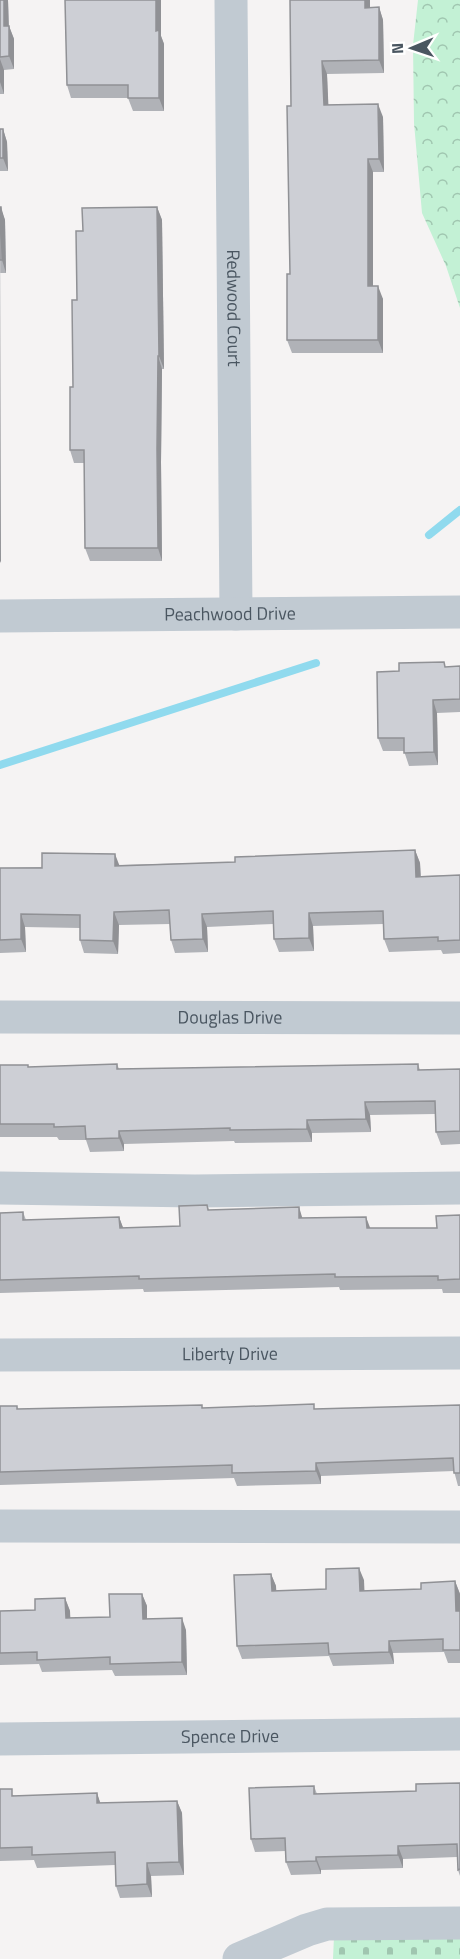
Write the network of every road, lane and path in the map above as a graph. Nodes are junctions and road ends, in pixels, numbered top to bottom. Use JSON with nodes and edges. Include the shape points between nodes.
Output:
{"nodes":[{"id":1,"x":231,"y":0,"type":"edge"},
{"id":2,"x":460,"y":612,"type":"edge"},
{"id":3,"x":236,"y":614,"type":"junction"},
{"id":4,"x":0,"y":616,"type":"edge"},
{"id":5,"x":0,"y":1017,"type":"edge"},
{"id":6,"x":460,"y":1018,"type":"edge"},
{"id":7,"x":0,"y":1188,"type":"edge"},
{"id":8,"x":460,"y":1188,"type":"edge"},
{"id":9,"x":460,"y":1353,"type":"edge"},
{"id":10,"x":0,"y":1355,"type":"edge"},
{"id":11,"x":0,"y":1526,"type":"edge"},
{"id":12,"x":460,"y":1527,"type":"edge"},
{"id":13,"x":460,"y":1734,"type":"edge"},
{"id":14,"x":0,"y":1739,"type":"edge"},
{"id":15,"x":460,"y":1923,"type":"edge"},
{"id":16,"x":239,"y":1959,"type":"edge"}],
"edges":[{"from":1,"to":3,"type":"street","name":"Redwood Court"},
{"from":2,"to":3,"type":"street","name":"Peachwood Drive"},
{"from":3,"to":4,"type":"street","name":"Peachwood Drive"},
{"from":5,"to":6,"type":"street","name":"Douglas Drive"},
{"from":7,"to":8,"type":"street"},
{"from":9,"to":10,"type":"street","name":"Liberty Drive"},
{"from":11,"to":12,"type":"street"},
{"from":13,"to":14,"type":"street","name":"Spence Drive"},
{"from":15,"to":16,"type":"street","via":[[327,1924]]}]}
